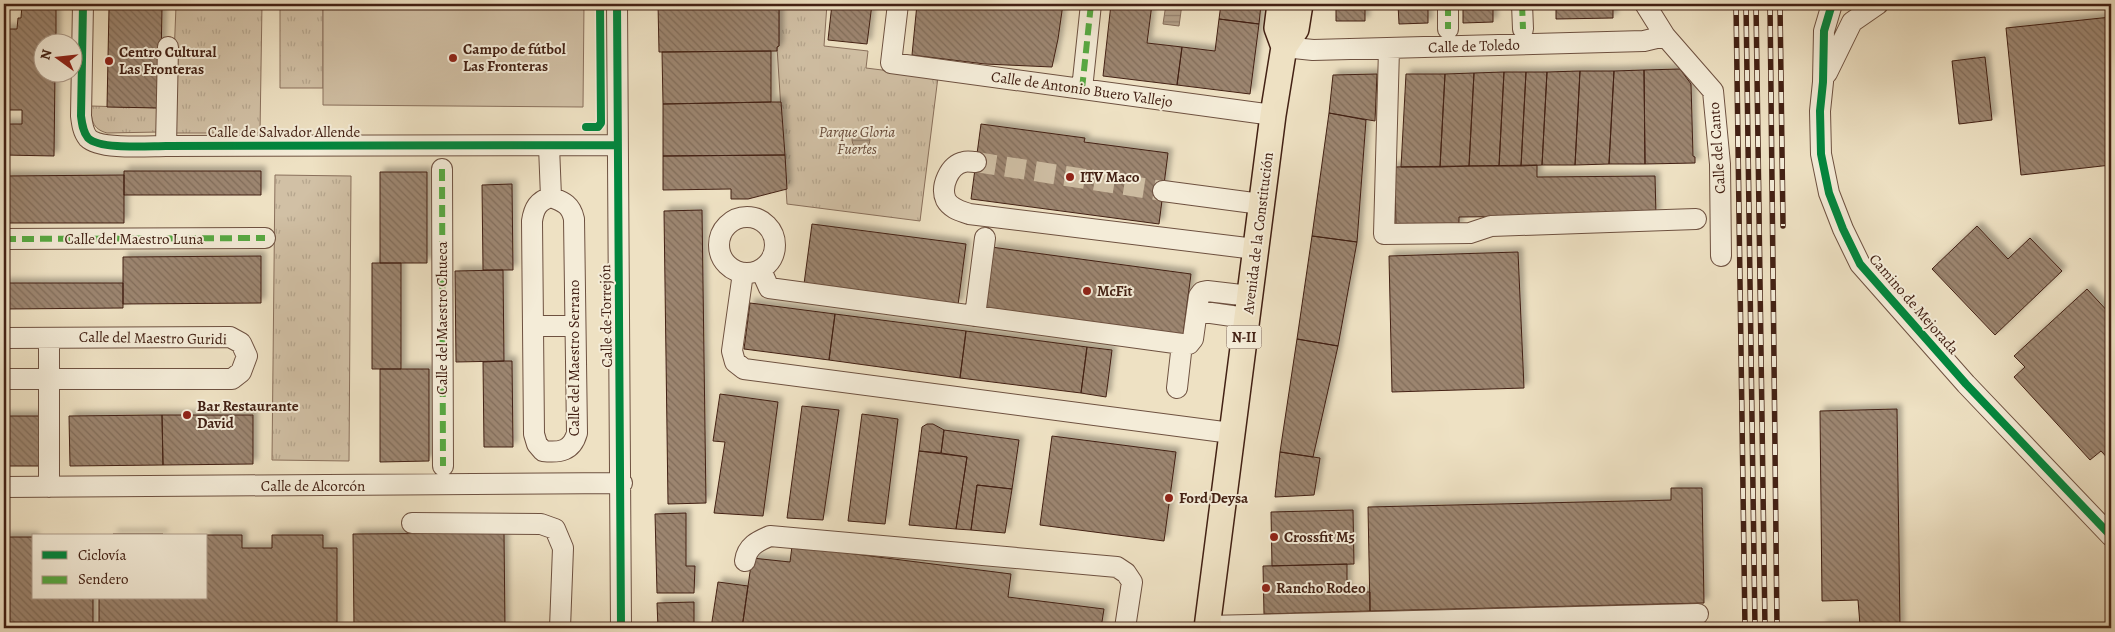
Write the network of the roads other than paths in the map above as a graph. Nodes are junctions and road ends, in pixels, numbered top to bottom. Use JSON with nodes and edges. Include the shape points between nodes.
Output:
{"nodes":[{"id":1,"x":83,"y":4,"type":"edge"},
{"id":2,"x":616,"y":4,"type":"edge"},
{"id":3,"x":898,"y":4,"type":"edge"},
{"id":4,"x":1091,"y":4,"type":"edge"},
{"id":5,"x":1280,"y":4,"type":"edge"},
{"id":6,"x":1300,"y":4,"type":"edge"},
{"id":7,"x":1448,"y":4,"type":"edge"},
{"id":8,"x":1522,"y":4,"type":"edge"},
{"id":9,"x":1646,"y":4,"type":"edge"},
{"id":10,"x":1832,"y":4,"type":"edge"},
{"id":11,"x":1878,"y":4,"type":"edge"},
{"id":12,"x":1448,"y":29,"type":"dead end"},
{"id":13,"x":1523,"y":29,"type":"dead end"},
{"id":14,"x":1665,"y":36,"type":"junction"},
{"id":15,"x":168,"y":47,"type":"dead end"},
{"id":16,"x":1284,"y":47,"type":"junction"},
{"id":17,"x":1389,"y":49,"type":"junction"},
{"id":18,"x":1823,"y":82,"type":"junction"},
{"id":19,"x":1082,"y":89,"type":"junction"},
{"id":20,"x":1273,"y":115,"type":"junction"},
{"id":21,"x":617,"y":145,"type":"junction"},
{"id":22,"x":166,"y":146,"type":"junction"},
{"id":23,"x":549,"y":146,"type":"junction"},
{"id":24,"x":976,"y":162,"type":"tunnel mouth"},
{"id":25,"x":442,"y":169,"type":"dead end"},
{"id":26,"x":1163,"y":191,"type":"tunnel mouth"},
{"id":27,"x":551,"y":197,"type":"junction"},
{"id":28,"x":1261,"y":204,"type":"junction"},
{"id":29,"x":1696,"y":219,"type":"dead end"},
{"id":30,"x":265,"y":238,"type":"dead end"},
{"id":31,"x":985,"y":238,"type":"dead end"},
{"id":32,"x":4,"y":239,"type":"edge"},
{"id":33,"x":1255,"y":250,"type":"junction"},
{"id":34,"x":1722,"y":256,"type":"dead end"},
{"id":35,"x":1248,"y":307,"type":"junction"},
{"id":36,"x":975,"y":316,"type":"junction"},
{"id":37,"x":533,"y":326,"type":"junction"},
{"id":38,"x":575,"y":326,"type":"junction"},
{"id":39,"x":4,"y":338,"type":"edge"},
{"id":40,"x":49,"y":338,"type":"junction"},
{"id":41,"x":1182,"y":344,"type":"junction"},
{"id":42,"x":4,"y":379,"type":"edge"},
{"id":43,"x":49,"y":379,"type":"junction"},
{"id":44,"x":1177,"y":388,"type":"dead end"},
{"id":45,"x":1230,"y":433,"type":"junction"},
{"id":46,"x":443,"y":466,"type":"dead end"},
{"id":47,"x":622,"y":483,"type":"junction"},
{"id":48,"x":4,"y":487,"type":"edge"},
{"id":49,"x":49,"y":487,"type":"junction"},
{"id":50,"x":412,"y":523,"type":"dead end"},
{"id":51,"x":2111,"y":536,"type":"edge"},
{"id":52,"x":745,"y":561,"type":"dead end"},
{"id":53,"x":1698,"y":614,"type":"dead end"},
{"id":54,"x":1207,"y":627,"type":"edge"},
{"id":55,"x":560,"y":628,"type":"edge"},
{"id":56,"x":621,"y":628,"type":"edge"},
{"id":57,"x":1126,"y":628,"type":"edge"}],
"edges":[{"from":1,"to":22,"type":"street","name":"Calle de Salvador Allende","via":[[82,128],[89,139],[99,144]]},
{"from":2,"to":21,"type":"street","name":"Calle de Torrejón"},
{"from":3,"to":19,"type":"street","name":"Calle de Antonio Buero Vallejo","via":[[891,63]]},
{"from":4,"to":19,"type":"street"},
{"from":5,"to":16,"type":"main road","name":"Avenida de la Constitución","number":"N-II","via":[[1277,28]]},
{"from":6,"to":16,"type":"main road","name":"Avenida de la Constitución","number":"N-II","via":[[1296,29]]},
{"from":7,"to":12,"type":"street"},
{"from":8,"to":13,"type":"street"},
{"from":9,"to":14,"type":"street","name":"Calle del Canto"},
{"from":10,"to":18,"type":"street","name":"Camino de Mejorada","via":[[1824,31]]},
{"from":11,"to":18,"type":"street","name":"Camino de Mejorada","via":[[1852,22]]},
{"from":14,"to":17,"type":"street","name":"Calle de Toledo","via":[[1644,41]]},
{"from":14,"to":34,"type":"street","name":"Calle del Canto","via":[[1713,91],[1720,164]]},
{"from":15,"to":22,"type":"street"},
{"from":16,"to":17,"type":"street","name":"Calle de Toledo"},
{"from":16,"to":20,"type":"main road","name":"Avenida de la Constitución","number":"N-II"},
{"from":17,"to":29,"type":"street","via":[[1384,234],[1470,233],[1491,226]]},
{"from":18,"to":51,"type":"street","name":"Camino de Mejorada","via":[[1821,154],[1843,229],[1860,264],[1966,384]]},
{"from":19,"to":20,"type":"street","name":"Calle de Antonio Buero Vallejo"},
{"from":20,"to":28,"type":"main road","name":"Avenida de la Constitución","number":"N-II"},
{"from":21,"to":23,"type":"street","name":"Calle de Salvador Allende"},
{"from":21,"to":47,"type":"street","name":"Calle de Torrejón"},
{"from":22,"to":23,"type":"street","name":"Calle de Salvador Allende"},
{"from":23,"to":27,"type":"street"},
{"from":24,"to":33,"type":"street","via":[[964,162],[954,167],[947,176],[945,188],[946,200],[955,209],[969,214]]},
{"from":25,"to":46,"type":"street","name":"Calle del Maestro Chueca"},
{"from":26,"to":28,"type":"street"},
{"from":27,"to":37,"type":"street","name":"Calle del Maestro Serrano","via":[[541,200],[534,209],[532,221]]},
{"from":27,"to":38,"type":"street","name":"Calle del Maestro Serrano","via":[[572,208]]},
{"from":28,"to":33,"type":"main road","name":"Avenida de la Constitución","number":"N-II"},
{"from":30,"to":32,"type":"street","name":"Calle del Maestro Luna"},
{"from":31,"to":36,"type":"street"},
{"from":33,"to":35,"type":"main road","name":"Avenida de la Constitución","number":"N-II"},
{"from":35,"to":41,"type":"street","via":[[1197,311],[1193,339],[1189,344]]},
{"from":35,"to":45,"type":"main road","name":"Avenida de la Constitución","number":"N-II"},
{"from":36,"to":41,"type":"street"},
{"from":36,"to":45,"type":"street","via":[[769,288],[752,271],[732,351],[735,362],[744,368]]},
{"from":37,"to":38,"type":"street"},
{"from":37,"to":38,"type":"street","name":"Calle del Maestro Serrano","via":[[534,434],[543,451],[555,452],[566,450],[574,443],[577,433]]},
{"from":39,"to":40,"type":"street","name":"Calle del Maestro Guridi"},
{"from":40,"to":43,"type":"street"},
{"from":40,"to":43,"type":"street","name":"Calle del Maestro Guridi","via":[[230,337],[241,343],[247,356],[241,372],[232,379]]},
{"from":41,"to":44,"type":"street"},
{"from":42,"to":43,"type":"street","name":"Calle del Maestro Guridi"},
{"from":43,"to":49,"type":"street"},
{"from":45,"to":54,"type":"main road","name":"Avenida de la Constitución","number":"N-II"},
{"from":47,"to":49,"type":"street","name":"Calle de Alcorcón"},
{"from":47,"to":56,"type":"street","name":"Calle de Torrejón"},
{"from":48,"to":49,"type":"street","name":"Calle de Alcorcón"},
{"from":50,"to":55,"type":"street","via":[[541,524],[555,529],[563,548]]},
{"from":52,"to":57,"type":"street","via":[[755,542],[770,536],[1117,567],[1132,582]]},
{"from":53,"to":54,"type":"street"}]}
